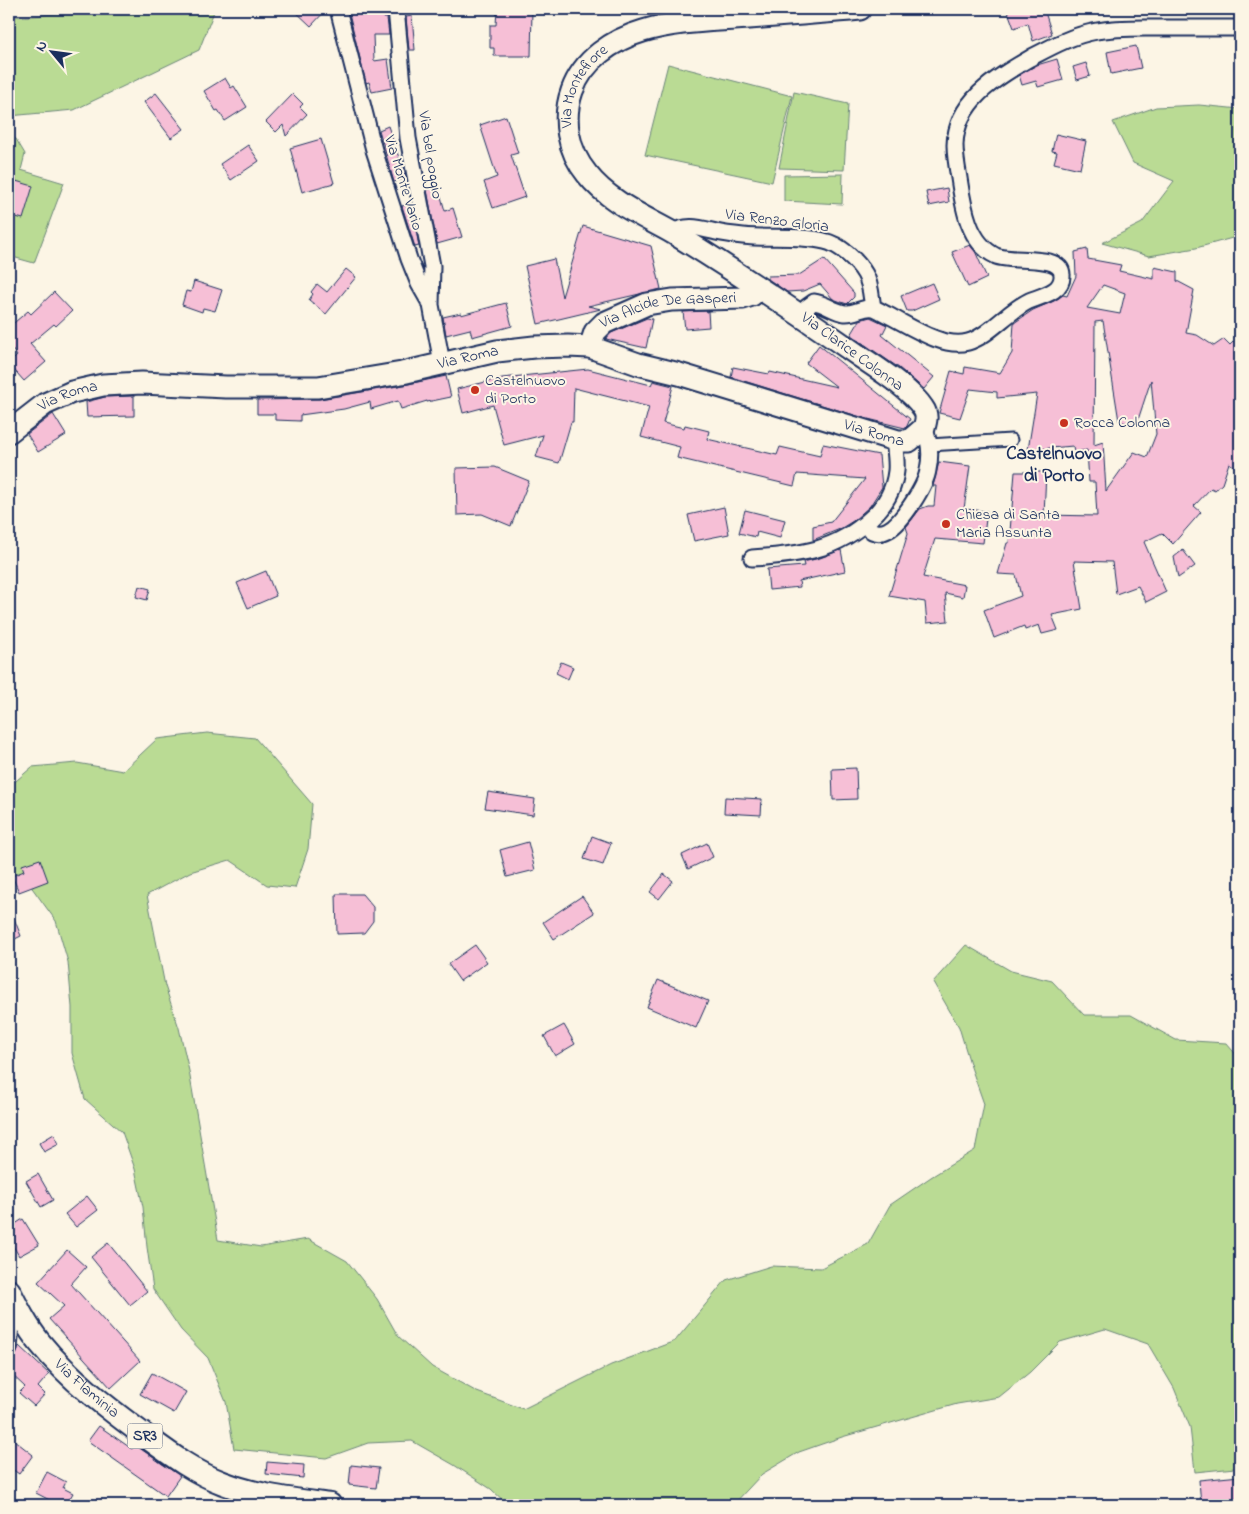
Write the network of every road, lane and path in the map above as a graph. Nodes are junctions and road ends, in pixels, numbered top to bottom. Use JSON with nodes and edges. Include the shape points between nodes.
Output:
{"nodes":[{"id":1,"x":338,"y":9,"type":"edge"},
{"id":2,"x":396,"y":9,"type":"edge"},
{"id":3,"x":860,"y":9,"type":"edge"},
{"id":4,"x":1240,"y":28,"type":"edge"},
{"id":5,"x":671,"y":233,"type":"junction"},
{"id":6,"x":759,"y":288,"type":"junction"},
{"id":7,"x":431,"y":305,"type":"junction"},
{"id":8,"x":873,"y":308,"type":"junction"},
{"id":9,"x":802,"y":316,"type":"junction"},
{"id":10,"x":590,"y":348,"type":"junction"},
{"id":11,"x":442,"y":363,"type":"junction"},
{"id":12,"x":9,"y":432,"type":"edge"},
{"id":13,"x":926,"y":437,"type":"junction"},
{"id":14,"x":894,"y":440,"type":"junction"},
{"id":15,"x":1011,"y":440,"type":"dead end"},
{"id":16,"x":864,"y":525,"type":"junction"},
{"id":17,"x":752,"y":558,"type":"dead end"},
{"id":18,"x":9,"y":1291,"type":"edge"},
{"id":19,"x":9,"y":1312,"type":"edge"},
{"id":20,"x":9,"y":1349,"type":"edge"},
{"id":21,"x":248,"y":1498,"type":"edge"},
{"id":22,"x":330,"y":1505,"type":"edge"}],
"edges":[{"from":1,"to":7,"type":"street","name":"Via Monte Vario","via":[[391,206],[411,266]]},
{"from":2,"to":7,"type":"street","name":"Via bel poggio","via":[[409,146],[432,266]]},
{"from":3,"to":5,"type":"main road","name":"Via Montefiore","via":[[654,28],[610,45],[583,70],[572,90],[567,119],[570,139],[580,165],[610,196]]},
{"from":4,"to":8,"type":"street","via":[[1144,28],[1087,33],[1054,45],[991,82],[972,101],[957,128],[955,154],[965,212],[973,232],[990,253],[1007,260],[1055,263],[1062,275],[1059,284],[1050,292],[1020,306],[978,338],[960,344],[933,337]]},
{"from":5,"to":6,"type":"main road","name":"Via Montefiore"},
{"from":5,"to":8,"type":"street","name":"Via Renzo Gloria","via":[[694,226],[756,238],[827,242],[842,250],[863,272]]},
{"from":6,"to":9,"type":"main road","name":"Via Clarice Colonna"},
{"from":6,"to":10,"type":"main road","name":"Via Alcide De Gasperi","via":[[743,298],[672,300],[640,307],[604,323],[595,332]]},
{"from":7,"to":11,"type":"street","name":"Via Monte Vario"},
{"from":8,"to":9,"type":"street","via":[[845,313],[814,302]]},
{"from":9,"to":13,"type":"main road","name":"Via Clarice Colonna","via":[[896,381],[924,409]]},
{"from":10,"to":11,"type":"main road","name":"Via Roma","via":[[523,348]]},
{"from":10,"to":14,"type":"main road","name":"Via Roma"},
{"from":11,"to":12,"type":"main road","name":"Via Roma","via":[[318,387],[103,385],[51,401]]},
{"from":13,"to":14,"type":"main road","name":"Via Roma"},
{"from":13,"to":15,"type":"street"},
{"from":13,"to":16,"type":"street","via":[[929,466],[925,480],[906,512],[883,532],[872,531]]},
{"from":14,"to":16,"type":"street","via":[[896,466],[892,486],[882,508]]},
{"from":16,"to":17,"type":"street","via":[[844,540],[828,546]]},
{"from":18,"to":21,"type":"main road","name":"Via Flaminia","number":"SR3","via":[[42,1345],[107,1407],[168,1453]]},
{"from":19,"to":20,"type":"street"},
{"from":21,"to":22,"type":"main road","name":"Via Flaminia","number":"SR3"}]}
